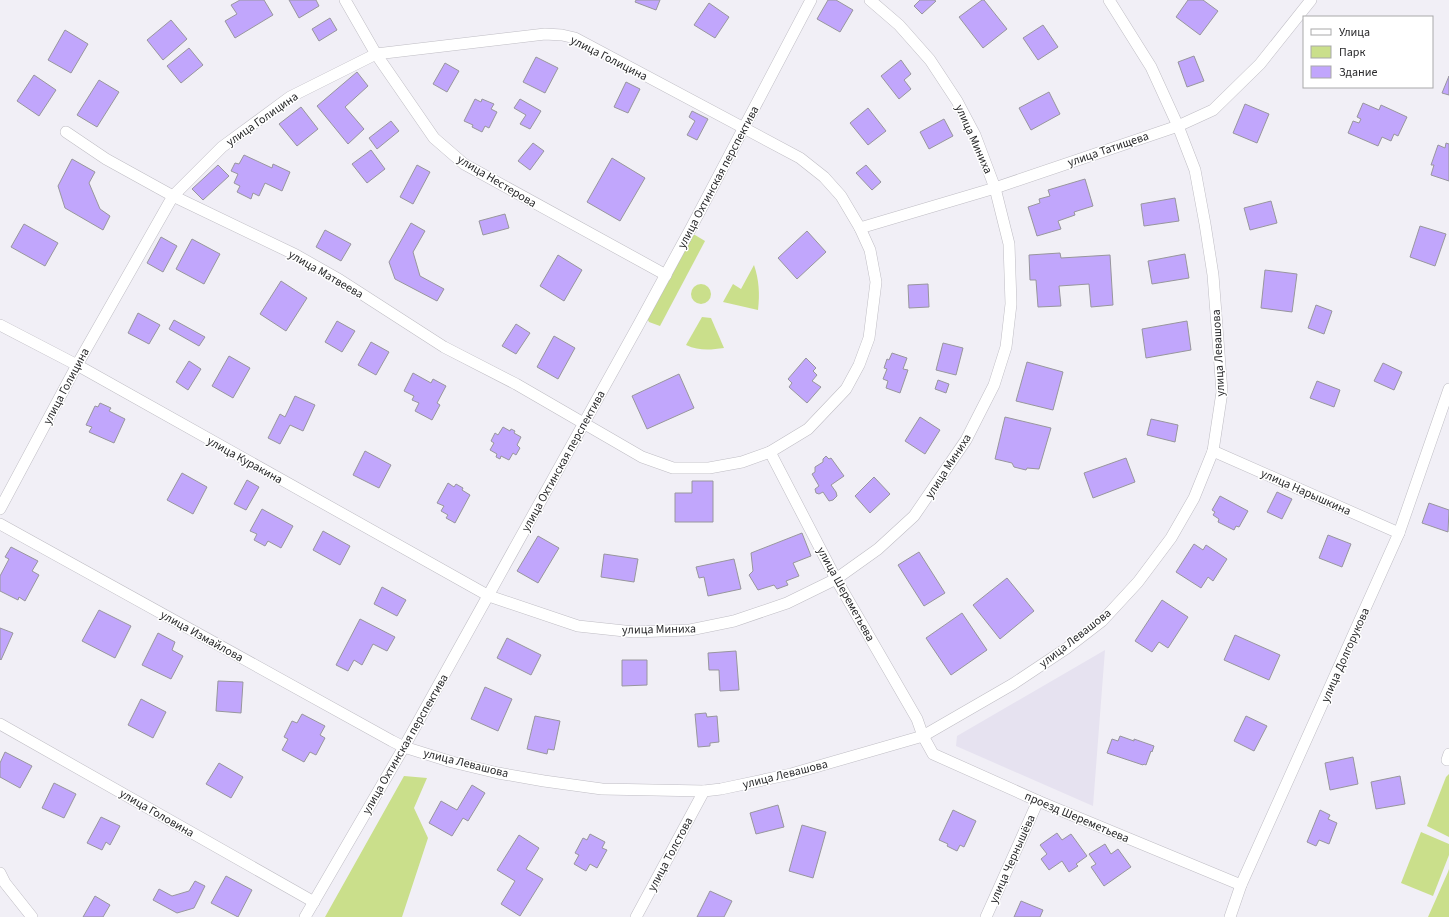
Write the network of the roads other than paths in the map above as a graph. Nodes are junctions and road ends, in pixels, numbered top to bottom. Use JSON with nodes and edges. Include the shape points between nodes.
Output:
{"nodes":[{"id":1,"x":345,"y":0,"type":"edge"},
{"id":2,"x":810,"y":0,"type":"edge"},
{"id":3,"x":870,"y":0,"type":"edge"},
{"id":4,"x":1109,"y":0,"type":"edge"},
{"id":5,"x":1311,"y":0,"type":"edge"},
{"id":6,"x":376,"y":54,"type":"junction"},
{"id":7,"x":1178,"y":126,"type":"junction"},
{"id":8,"x":743,"y":128,"type":"junction"},
{"id":9,"x":66,"y":132,"type":"dead end"},
{"id":10,"x":995,"y":188,"type":"junction"},
{"id":11,"x":173,"y":196,"type":"junction"},
{"id":12,"x":860,"y":228,"type":"junction"},
{"id":13,"x":666,"y":275,"type":"junction"},
{"id":14,"x":0,"y":325,"type":"edge"},
{"id":15,"x":77,"y":365,"type":"junction"},
{"id":16,"x":1449,"y":389,"type":"edge"},
{"id":17,"x":583,"y":422,"type":"junction"},
{"id":18,"x":1213,"y":451,"type":"junction"},
{"id":19,"x":770,"y":452,"type":"junction"},
{"id":20,"x":0,"y":509,"type":"edge"},
{"id":21,"x":0,"y":524,"type":"edge"},
{"id":22,"x":1399,"y":533,"type":"junction"},
{"id":23,"x":836,"y":579,"type":"junction"},
{"id":24,"x":489,"y":596,"type":"junction"},
{"id":25,"x":0,"y":724,"type":"edge"},
{"id":26,"x":923,"y":736,"type":"junction"},
{"id":27,"x":404,"y":747,"type":"junction"},
{"id":28,"x":1449,"y":754,"type":"edge"},
{"id":29,"x":1449,"y":760,"type":"edge"},
{"id":30,"x":704,"y":791,"type":"junction"},
{"id":31,"x":1038,"y":801,"type":"junction"},
{"id":32,"x":0,"y":873,"type":"edge"},
{"id":33,"x":1241,"y":885,"type":"junction"},
{"id":34,"x":314,"y":902,"type":"junction"},
{"id":35,"x":32,"y":917,"type":"edge"},
{"id":36,"x":305,"y":917,"type":"edge"},
{"id":37,"x":636,"y":917,"type":"edge"},
{"id":38,"x":986,"y":917,"type":"edge"},
{"id":39,"x":1230,"y":917,"type":"edge"}],
"edges":[{"from":1,"to":6,"type":"street","name":"улица Нестерова"},
{"from":2,"to":8,"type":"street","name":"улица Охтинская перспектива"},
{"from":3,"to":10,"type":"street","name":"улица Миниха","via":[[899,25],[930,60],[957,101],[975,135]]},
{"from":4,"to":7,"type":"street","name":"улица Левашова","via":[[1151,67]]},
{"from":5,"to":7,"type":"street","name":"улица Татищева","via":[[1260,64],[1214,110]]},
{"from":6,"to":8,"type":"street","name":"улица Голицина","via":[[545,34],[562,35],[575,38]]},
{"from":6,"to":11,"type":"street","name":"улица Голицина","via":[[290,97],[222,147]]},
{"from":6,"to":13,"type":"street","name":"улица Нестерова","via":[[434,138],[464,164]]},
{"from":7,"to":10,"type":"street","name":"улица Татищева"},
{"from":7,"to":18,"type":"street","name":"улица Левашова","via":[[1194,170],[1213,275],[1222,392]]},
{"from":8,"to":12,"type":"street","name":"улица Голицина","via":[[800,158],[824,177],[841,196]]},
{"from":8,"to":13,"type":"street","name":"улица Охтинская перспектива"},
{"from":9,"to":11,"type":"street","name":"улица Матвеева","via":[[106,160]]},
{"from":10,"to":12,"type":"street","name":"улица Татищева"},
{"from":10,"to":23,"type":"street","name":"улица Миниха","via":[[1009,244],[1011,304],[1006,346],[994,385],[966,440],[914,516],[878,549]]},
{"from":11,"to":15,"type":"street","name":"улица Голицина"},
{"from":11,"to":17,"type":"street","name":"улица Матвеева","via":[[296,255],[444,347]]},
{"from":12,"to":19,"type":"street","name":"улица Голицина","via":[[870,250],[876,282],[869,338],[859,364],[846,389],[808,429]]},
{"from":13,"to":17,"type":"street","name":"улица Охтинская перспектива"},
{"from":14,"to":15,"type":"street","name":"улица Куракина"},
{"from":15,"to":20,"type":"street","name":"улица Голицина"},
{"from":15,"to":24,"type":"street","name":"улица Куракина"},
{"from":16,"to":22,"type":"street","name":"улица Долгорукова"},
{"from":17,"to":19,"type":"street","name":"улица Матвеева","via":[[642,457],[673,468],[709,468],[742,462]]},
{"from":17,"to":24,"type":"street","name":"улица Охтинская перспектива"},
{"from":18,"to":22,"type":"street","name":"улица Нарышкина"},
{"from":18,"to":26,"type":"street","name":"улица Левашова","via":[[1194,498],[1171,538],[1138,582],[1102,620],[1067,648],[1014,684]]},
{"from":19,"to":23,"type":"street","name":"улица Шереметьева"},
{"from":21,"to":27,"type":"street","name":"улица Измайлова"},
{"from":22,"to":33,"type":"street","name":"улица Долгорукова"},
{"from":23,"to":24,"type":"street","name":"улица Миниха","via":[[787,603],[734,622],[690,630],[634,632],[578,626]]},
{"from":23,"to":26,"type":"street","name":"улица Шереметьева","via":[[917,719]]},
{"from":24,"to":27,"type":"street","name":"улица Охтинская перспектива"},
{"from":25,"to":34,"type":"street","name":"улица Головина"},
{"from":26,"to":30,"type":"street","name":"улица Левашова","via":[[791,774]]},
{"from":26,"to":31,"type":"street","name":"проезд Шереметьева","via":[[933,754]]},
{"from":27,"to":30,"type":"street","name":"улица Левашова","via":[[452,762],[544,781],[602,789]]},
{"from":27,"to":34,"type":"street","name":"улица Охтинская перспектива"},
{"from":28,"to":29,"type":"street"},
{"from":30,"to":37,"type":"street","name":"улица Толстова"},
{"from":31,"to":33,"type":"street","name":"проезд Шереметьева"},
{"from":31,"to":38,"type":"street","name":"улица Чернышёва"},
{"from":32,"to":35,"type":"street"},
{"from":33,"to":39,"type":"street","name":"улица Долгорукова"},
{"from":34,"to":36,"type":"street","name":"улица Охтинская перспектива"}]}
